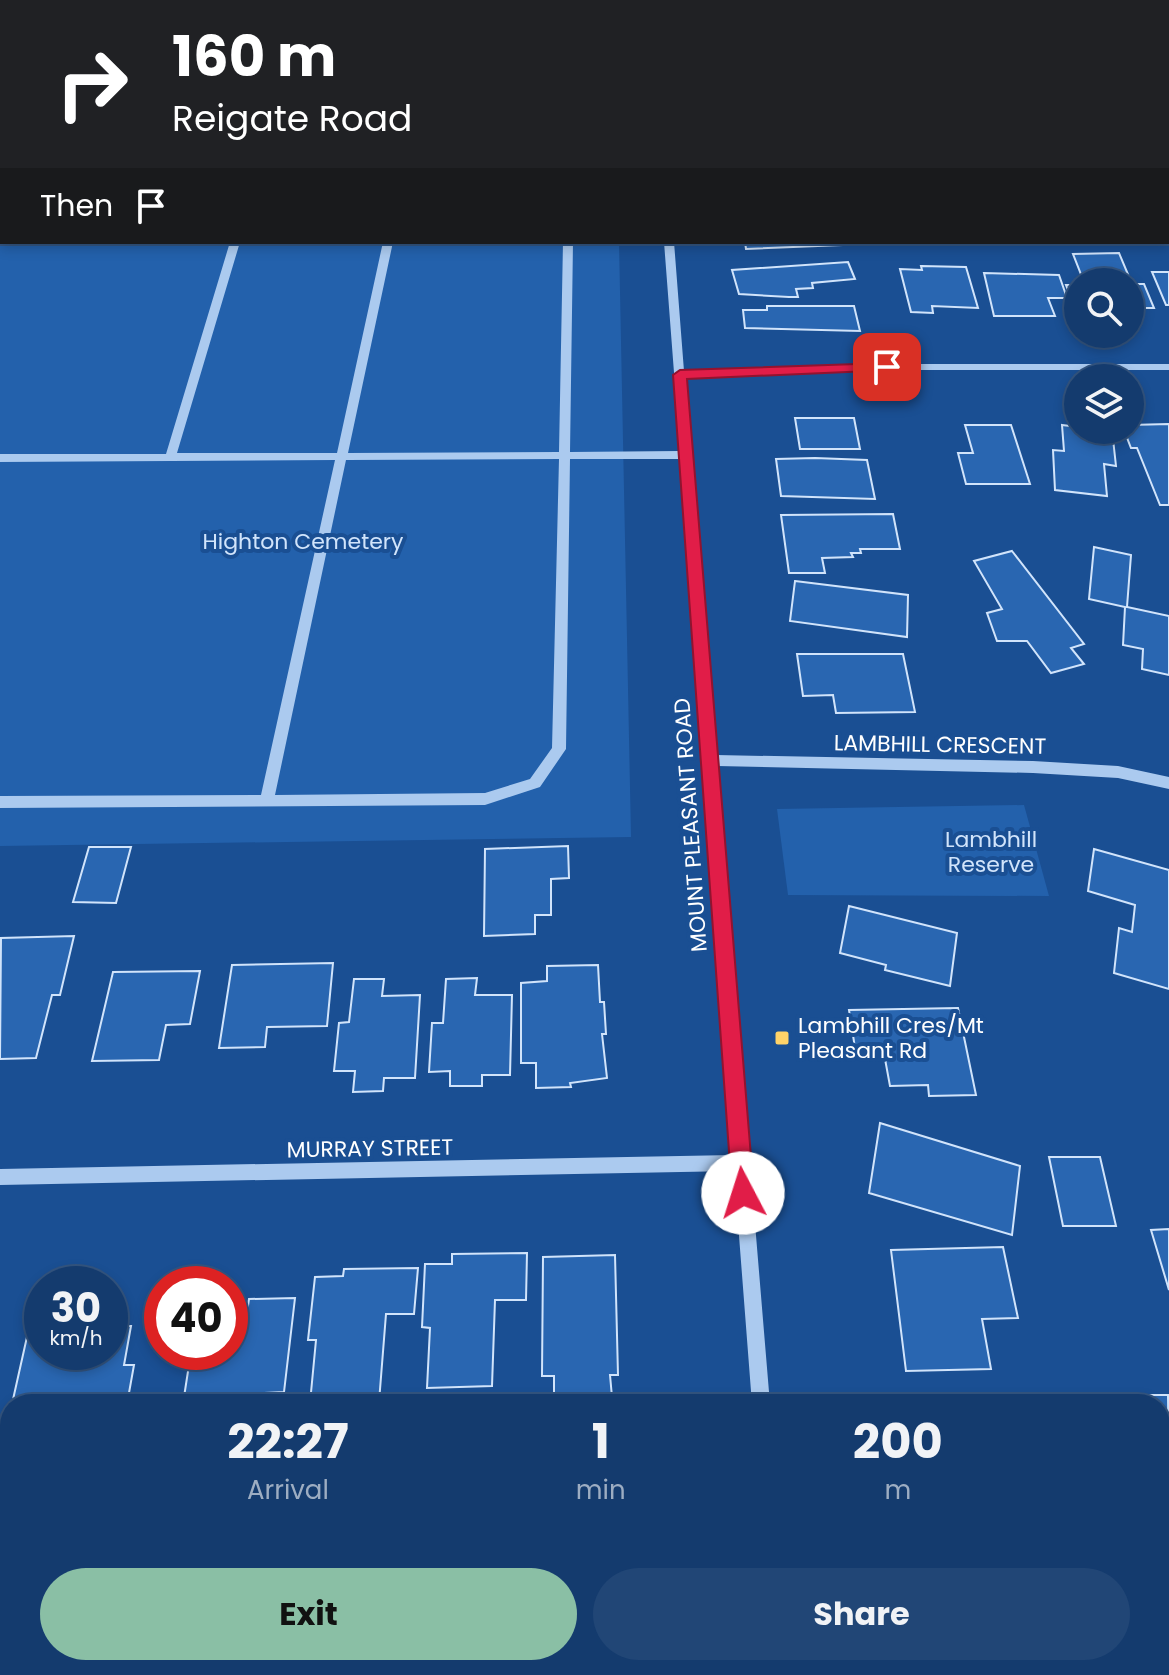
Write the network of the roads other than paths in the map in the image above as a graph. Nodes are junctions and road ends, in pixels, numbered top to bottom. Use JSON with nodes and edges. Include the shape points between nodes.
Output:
{"nodes":[{"id":1,"x":234,"y":244,"type":"edge"},
{"id":2,"x":388,"y":244,"type":"edge"},
{"id":3,"x":568,"y":244,"type":"edge"},
{"id":4,"x":669,"y":244,"type":"edge"},
{"id":5,"x":1169,"y":367,"type":"edge"},
{"id":6,"x":680,"y":375,"type":"junction"},
{"id":7,"x":565,"y":455,"type":"junction"},
{"id":8,"x":686,"y":455,"type":"junction"},
{"id":9,"x":343,"y":457,"type":"junction"},
{"id":10,"x":0,"y":458,"type":"edge"},
{"id":11,"x":170,"y":458,"type":"junction"},
{"id":12,"x":709,"y":760,"type":"junction"},
{"id":13,"x":1169,"y":783,"type":"edge"},
{"id":14,"x":267,"y":800,"type":"junction"},
{"id":15,"x":0,"y":802,"type":"edge"},
{"id":16,"x":741,"y":1163,"type":"junction"},
{"id":17,"x":0,"y":1177,"type":"edge"},
{"id":18,"x":760,"y":1394,"type":"edge"}],
"edges":[{"from":1,"to":11,"type":"street"},
{"from":2,"to":9,"type":"street"},
{"from":3,"to":7,"type":"street"},
{"from":4,"to":6,"type":"street","name":"MOUNT PLEASANT ROAD"},
{"from":5,"to":6,"type":"street","via":[[856,367]]},
{"from":6,"to":8,"type":"street","name":"MOUNT PLEASANT ROAD"},
{"from":7,"to":8,"type":"street"},
{"from":7,"to":9,"type":"street"},
{"from":7,"to":14,"type":"street","via":[[559,749],[535,783],[485,799]]},
{"from":8,"to":12,"type":"street","name":"MOUNT PLEASANT ROAD"},
{"from":9,"to":11,"type":"street"},
{"from":9,"to":14,"type":"street"},
{"from":10,"to":11,"type":"street"},
{"from":12,"to":13,"type":"street","name":"LAMBHILL CRESCENT","via":[[1033,767],[1118,772]]},
{"from":12,"to":16,"type":"street","name":"MOUNT PLEASANT ROAD"},
{"from":14,"to":15,"type":"street"},
{"from":16,"to":17,"type":"street","name":"MURRAY STREET"},
{"from":16,"to":18,"type":"street","name":"MOUNT PLEASANT ROAD"}]}
